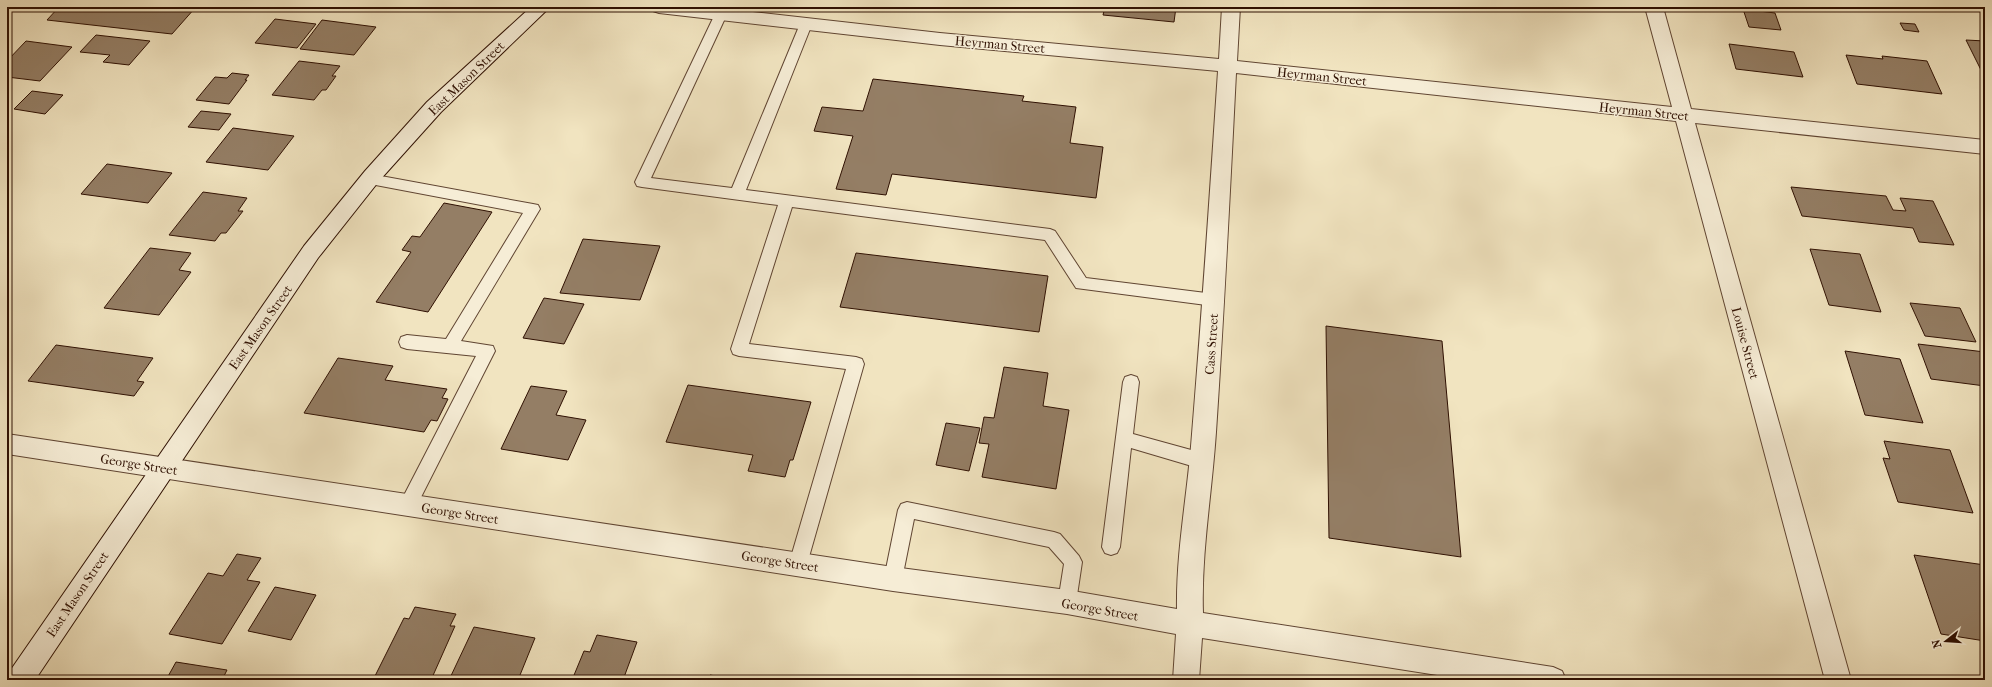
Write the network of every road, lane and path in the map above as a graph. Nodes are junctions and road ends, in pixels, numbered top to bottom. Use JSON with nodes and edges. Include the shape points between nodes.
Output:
{"nodes":[{"id":1,"x":541,"y":7,"type":"edge"},
{"id":2,"x":659,"y":7,"type":"edge"},
{"id":3,"x":1231,"y":7,"type":"edge"},
{"id":4,"x":1654,"y":7,"type":"edge"},
{"id":5,"x":721,"y":14,"type":"junction"},
{"id":6,"x":806,"y":24,"type":"junction"},
{"id":7,"x":1228,"y":66,"type":"junction"},
{"id":8,"x":1684,"y":115,"type":"junction"},
{"id":9,"x":1985,"y":147,"type":"edge"},
{"id":10,"x":370,"y":179,"type":"junction"},
{"id":11,"x":738,"y":194,"type":"junction"},
{"id":12,"x":787,"y":201,"type":"junction"},
{"id":13,"x":1214,"y":300,"type":"junction"},
{"id":14,"x":407,"y":342,"type":"dead end"},
{"id":15,"x":450,"y":346,"type":"junction"},
{"id":16,"x":1131,"y":382,"type":"dead end"},
{"id":17,"x":1124,"y":440,"type":"junction"},
{"id":18,"x":7,"y":444,"type":"edge"},
{"id":19,"x":1202,"y":461,"type":"junction"},
{"id":20,"x":162,"y":468,"type":"junction"},
{"id":21,"x":408,"y":505,"type":"junction"},
{"id":22,"x":1111,"y":547,"type":"dead end"},
{"id":23,"x":798,"y":564,"type":"junction"},
{"id":24,"x":893,"y":579,"type":"junction"},
{"id":25,"x":1067,"y":602,"type":"junction"},
{"id":26,"x":1190,"y":623,"type":"junction"},
{"id":27,"x":19,"y":680,"type":"edge"},
{"id":28,"x":1186,"y":680,"type":"edge"},
{"id":29,"x":1553,"y":680,"type":"edge"},
{"id":30,"x":1838,"y":680,"type":"edge"}],
"edges":[{"from":1,"to":10,"type":"street","name":"East Mason Street","via":[[434,107]]},
{"from":2,"to":5,"type":"street","name":"Heyrman Street"},
{"from":3,"to":7,"type":"street","name":"Cass Street"},
{"from":4,"to":8,"type":"street","name":"Louise Street"},
{"from":5,"to":6,"type":"street","name":"Heyrman Street"},
{"from":5,"to":11,"type":"lane","via":[[642,182]]},
{"from":6,"to":7,"type":"street","name":"Heyrman Street"},
{"from":6,"to":11,"type":"lane"},
{"from":7,"to":8,"type":"street","name":"Heyrman Street"},
{"from":7,"to":13,"type":"street","name":"Cass Street"},
{"from":8,"to":9,"type":"street","name":"Heyrman Street"},
{"from":8,"to":30,"type":"street","name":"Louise Street"},
{"from":10,"to":15,"type":"lane","via":[[533,209]]},
{"from":10,"to":20,"type":"street","name":"East Mason Street","via":[[311,252]]},
{"from":11,"to":12,"type":"lane"},
{"from":12,"to":13,"type":"lane","via":[[1050,235],[1081,284]]},
{"from":12,"to":23,"type":"lane","via":[[739,349],[856,364]]},
{"from":13,"to":19,"type":"street","name":"Cass Street"},
{"from":14,"to":15,"type":"lane"},
{"from":15,"to":21,"type":"lane","via":[[487,351]]},
{"from":16,"to":17,"type":"lane"},
{"from":17,"to":19,"type":"lane"},
{"from":17,"to":22,"type":"lane"},
{"from":18,"to":20,"type":"street","name":"George Street"},
{"from":19,"to":26,"type":"street","name":"Cass Street","via":[[1189,577]]},
{"from":20,"to":21,"type":"street","name":"George Street"},
{"from":20,"to":27,"type":"street","name":"East Mason Street"},
{"from":21,"to":23,"type":"street","name":"George Street"},
{"from":23,"to":24,"type":"street","name":"George Street"},
{"from":24,"to":25,"type":"street","name":"George Street"},
{"from":24,"to":25,"type":"lane","via":[[907,510],[1054,540],[1073,562]]},
{"from":25,"to":26,"type":"street","name":"George Street"},
{"from":26,"to":28,"type":"street","name":"Cass Street"},
{"from":26,"to":29,"type":"street","name":"George Street"}]}
